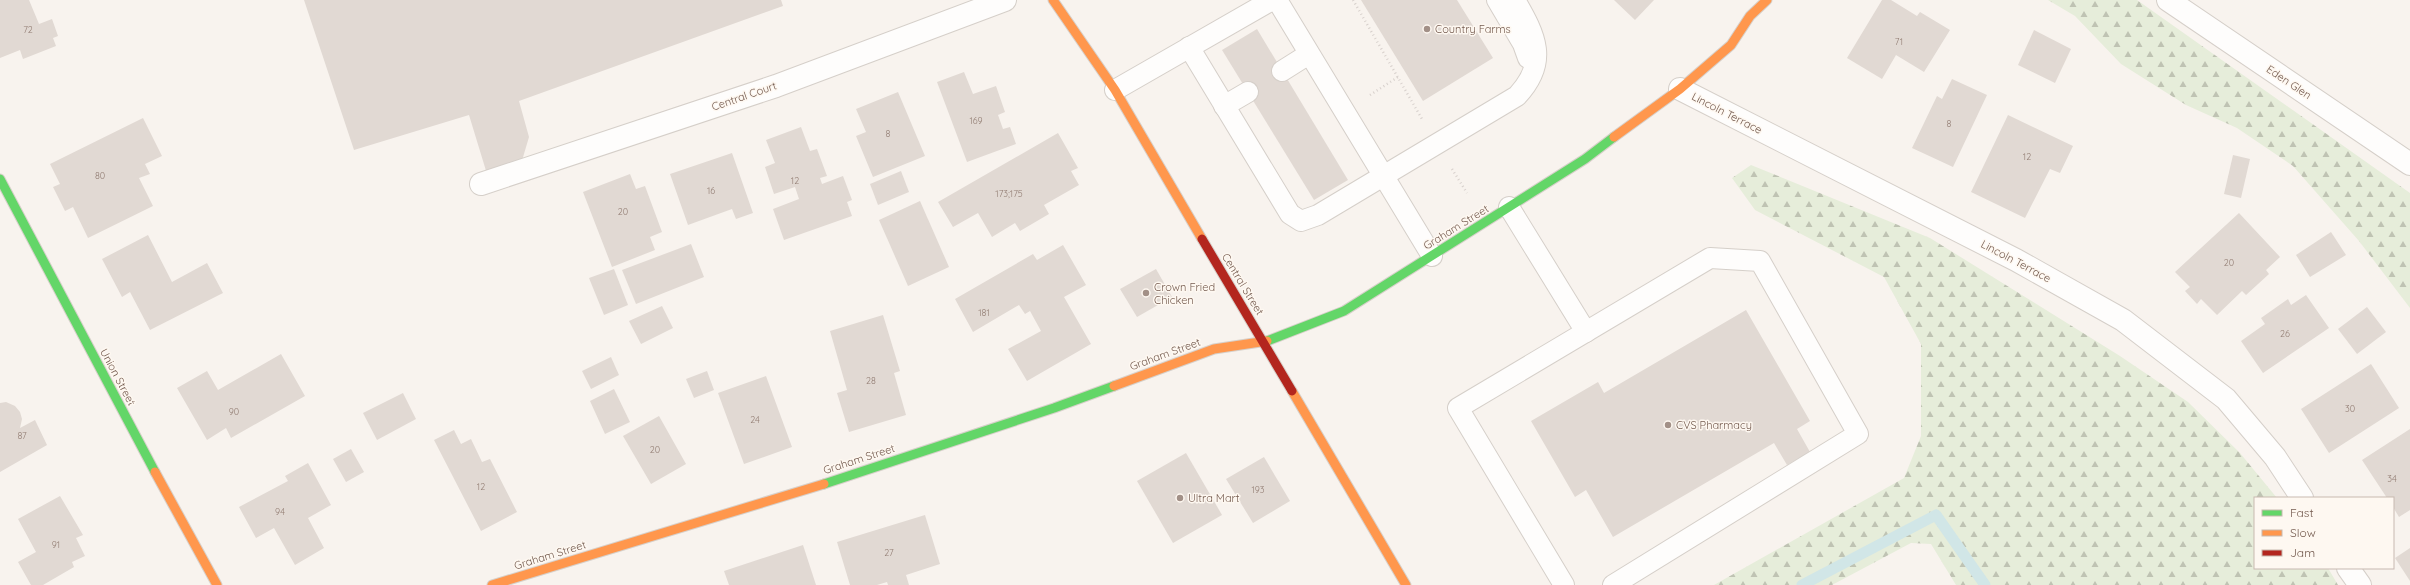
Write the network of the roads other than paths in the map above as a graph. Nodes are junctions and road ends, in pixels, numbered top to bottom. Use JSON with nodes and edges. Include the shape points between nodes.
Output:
{"nodes":[{"id":1,"x":1005,"y":0,"type":"edge"},
{"id":2,"x":1053,"y":0,"type":"edge"},
{"id":3,"x":1272,"y":0,"type":"edge"},
{"id":4,"x":1277,"y":0,"type":"edge"},
{"id":5,"x":1497,"y":0,"type":"edge"},
{"id":6,"x":1515,"y":0,"type":"edge"},
{"id":7,"x":1767,"y":0,"type":"edge"},
{"id":8,"x":2168,"y":0,"type":"edge"},
{"id":9,"x":1189,"y":47,"type":"junction"},
{"id":10,"x":1310,"y":54,"type":"junction"},
{"id":11,"x":1282,"y":71,"type":"dead end"},
{"id":12,"x":1527,"y":86,"type":"junction"},
{"id":13,"x":1680,"y":89,"type":"junction"},
{"id":14,"x":1115,"y":90,"type":"junction"},
{"id":15,"x":1248,"y":92,"type":"dead end"},
{"id":16,"x":1224,"y":106,"type":"junction"},
{"id":17,"x":2410,"y":164,"type":"edge"},
{"id":18,"x":1383,"y":176,"type":"junction"},
{"id":19,"x":0,"y":179,"type":"edge"},
{"id":20,"x":481,"y":184,"type":"dead end"},
{"id":21,"x":1509,"y":207,"type":"junction"},
{"id":22,"x":1432,"y":256,"type":"junction"},
{"id":23,"x":1586,"y":332,"type":"junction"},
{"id":24,"x":1265,"y":342,"type":"junction"},
{"id":25,"x":2301,"y":497,"type":"edge"},
{"id":26,"x":2349,"y":569,"type":"edge"},
{"id":27,"x":217,"y":585,"type":"edge"},
{"id":28,"x":492,"y":585,"type":"edge"},
{"id":29,"x":1406,"y":585,"type":"edge"},
{"id":30,"x":1564,"y":585,"type":"edge"},
{"id":31,"x":1614,"y":585,"type":"edge"},
{"id":32,"x":2360,"y":585,"type":"edge"}],
"edges":[{"from":1,"to":20,"type":"street","name":"Central Court","via":[[776,86]]},
{"from":2,"to":14,"type":"street","name":"Central Street"},
{"from":3,"to":9,"type":"lane"},
{"from":4,"to":10,"type":"lane"},
{"from":5,"to":12,"type":"lane","via":[[1527,53]]},
{"from":6,"to":12,"type":"lane","via":[[1526,19],[1538,55],[1536,70]]},
{"from":7,"to":13,"type":"street","name":"Graham Street","via":[[1750,16],[1731,45]]},
{"from":8,"to":17,"type":"street","name":"Eden Glen"},
{"from":9,"to":14,"type":"lane"},
{"from":9,"to":16,"type":"lane"},
{"from":10,"to":11,"type":"lane"},
{"from":10,"to":18,"type":"lane"},
{"from":12,"to":18,"type":"lane","via":[[1517,96]]},
{"from":13,"to":21,"type":"street","name":"Graham Street","via":[[1585,159]]},
{"from":13,"to":25,"type":"street","name":"Lincoln Terrace","via":[[2016,260],[2123,320],[2226,399],[2275,457]]},
{"from":14,"to":24,"type":"street","name":"Central Street"},
{"from":15,"to":16,"type":"lane"},
{"from":16,"to":18,"type":"lane","via":[[1295,219],[1301,221],[1318,215]]},
{"from":18,"to":22,"type":"lane"},
{"from":19,"to":27,"type":"street","name":"Union Street","via":[[72,318]]},
{"from":21,"to":22,"type":"street","name":"Graham Street"},
{"from":21,"to":23,"type":"lane"},
{"from":22,"to":24,"type":"street","name":"Graham Street","via":[[1344,311]]},
{"from":23,"to":30,"type":"lane","via":[[1458,408]]},
{"from":23,"to":31,"type":"lane","via":[[1710,258],[1760,261],[1858,434]]},
{"from":24,"to":28,"type":"street","name":"Graham Street","via":[[1214,348],[1054,408],[958,440],[773,500]]},
{"from":24,"to":29,"type":"street","name":"Central Street"},
{"from":26,"to":32,"type":"street"}]}
